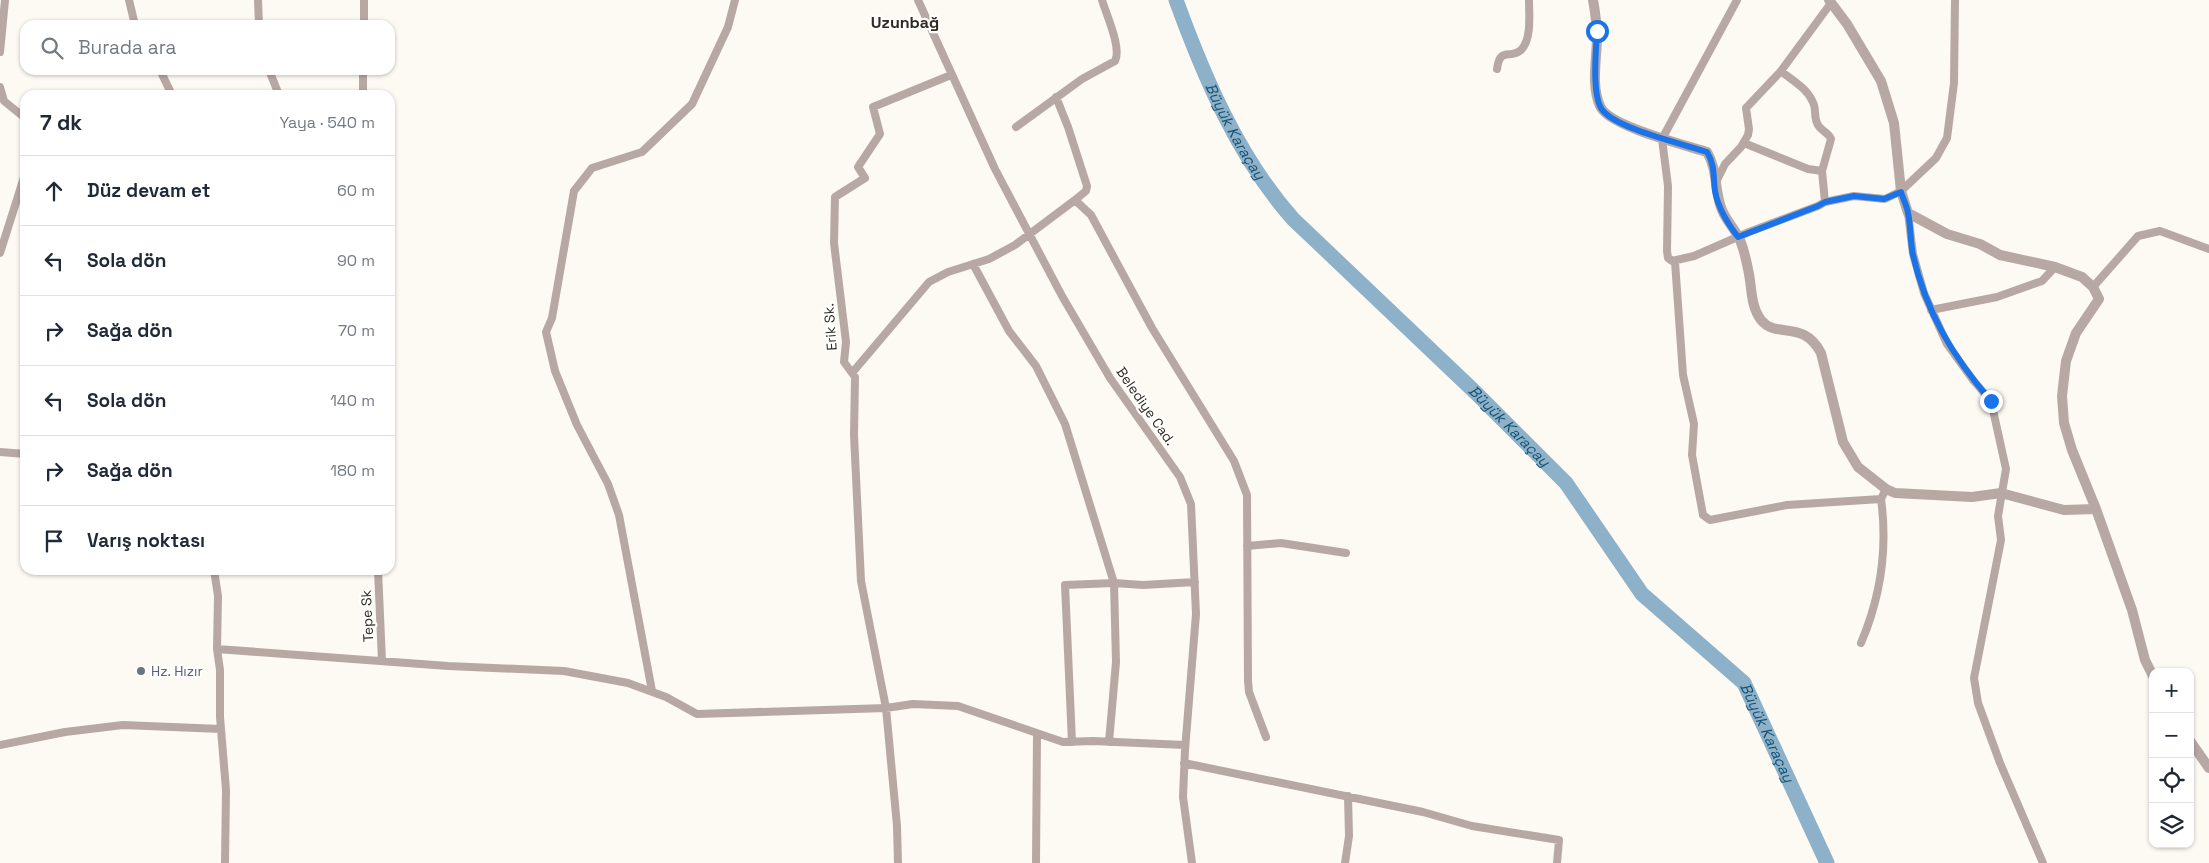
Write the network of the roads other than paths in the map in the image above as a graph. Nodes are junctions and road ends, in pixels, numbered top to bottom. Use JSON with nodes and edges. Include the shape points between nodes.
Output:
{"nodes":[{"id":1,"x":5,"y":0,"type":"edge"},
{"id":2,"x":129,"y":0,"type":"edge"},
{"id":3,"x":258,"y":0,"type":"edge"},
{"id":4,"x":364,"y":0,"type":"edge"},
{"id":5,"x":735,"y":0,"type":"edge"},
{"id":6,"x":1102,"y":0,"type":"edge"},
{"id":7,"x":1529,"y":0,"type":"edge"},
{"id":8,"x":1594,"y":0,"type":"edge"},
{"id":9,"x":1737,"y":0,"type":"edge"},
{"id":10,"x":1955,"y":0,"type":"edge"},
{"id":11,"x":921,"y":1,"type":"edge"},
{"id":12,"x":1830,"y":1,"type":"edge"},
{"id":13,"x":133,"y":20,"type":"edge"},
{"id":14,"x":259,"y":20,"type":"edge"},
{"id":15,"x":364,"y":20,"type":"edge"},
{"id":16,"x":0,"y":52,"type":"edge"},
{"id":17,"x":1497,"y":69,"type":"dead end"},
{"id":18,"x":1782,"y":71,"type":"junction"},
{"id":19,"x":951,"y":74,"type":"junction"},
{"id":20,"x":162,"y":75,"type":"edge"},
{"id":21,"x":271,"y":75,"type":"edge"},
{"id":22,"x":363,"y":75,"type":"edge"},
{"id":23,"x":0,"y":87,"type":"edge"},
{"id":24,"x":170,"y":90,"type":"edge"},
{"id":25,"x":276,"y":90,"type":"edge"},
{"id":26,"x":363,"y":90,"type":"edge"},
{"id":27,"x":1056,"y":97,"type":"junction"},
{"id":28,"x":20,"y":114,"type":"edge"},
{"id":29,"x":1016,"y":127,"type":"dead end"},
{"id":30,"x":1662,"y":139,"type":"junction"},
{"id":31,"x":1744,"y":143,"type":"junction"},
{"id":32,"x":1822,"y":171,"type":"junction"},
{"id":33,"x":1715,"y":183,"type":"junction"},
{"id":34,"x":20,"y":190,"type":"edge"},
{"id":35,"x":1901,"y":192,"type":"junction"},
{"id":36,"x":1075,"y":200,"type":"junction"},
{"id":37,"x":1825,"y":202,"type":"junction"},
{"id":38,"x":1908,"y":213,"type":"junction"},
{"id":39,"x":1030,"y":235,"type":"junction"},
{"id":40,"x":1738,"y":237,"type":"junction"},
{"id":41,"x":2209,"y":249,"type":"edge"},
{"id":42,"x":0,"y":253,"type":"edge"},
{"id":43,"x":1675,"y":262,"type":"junction"},
{"id":44,"x":973,"y":264,"type":"junction"},
{"id":45,"x":2055,"y":267,"type":"junction"},
{"id":46,"x":2093,"y":287,"type":"junction"},
{"id":47,"x":1931,"y":310,"type":"junction"},
{"id":48,"x":852,"y":373,"type":"junction"},
{"id":49,"x":0,"y":452,"type":"edge"},
{"id":50,"x":20,"y":454,"type":"edge"},
{"id":51,"x":2001,"y":493,"type":"junction"},
{"id":52,"x":1883,"y":494,"type":"junction"},
{"id":53,"x":2096,"y":510,"type":"junction"},
{"id":54,"x":1247,"y":546,"type":"junction"},
{"id":55,"x":1346,"y":553,"type":"dead end"},
{"id":56,"x":215,"y":575,"type":"edge"},
{"id":57,"x":378,"y":575,"type":"edge"},
{"id":58,"x":1195,"y":582,"type":"junction"},
{"id":59,"x":1114,"y":584,"type":"junction"},
{"id":60,"x":1861,"y":643,"type":"dead end"},
{"id":61,"x":216,"y":649,"type":"junction"},
{"id":62,"x":382,"y":661,"type":"junction"},
{"id":63,"x":2149,"y":668,"type":"edge"},
{"id":64,"x":652,"y":692,"type":"junction"},
{"id":65,"x":886,"y":708,"type":"junction"},
{"id":66,"x":221,"y":729,"type":"junction"},
{"id":67,"x":1037,"y":734,"type":"junction"},
{"id":68,"x":1266,"y":737,"type":"dead end"},
{"id":69,"x":1072,"y":742,"type":"junction"},
{"id":70,"x":1109,"y":742,"type":"junction"},
{"id":71,"x":0,"y":745,"type":"edge"},
{"id":72,"x":1185,"y":745,"type":"junction"},
{"id":73,"x":2194,"y":747,"type":"edge"},
{"id":74,"x":1184,"y":763,"type":"junction"},
{"id":75,"x":2209,"y":768,"type":"edge"},
{"id":76,"x":1348,"y":796,"type":"junction"},
{"id":77,"x":225,"y":863,"type":"edge"},
{"id":78,"x":898,"y":863,"type":"edge"},
{"id":79,"x":1036,"y":863,"type":"edge"},
{"id":80,"x":1192,"y":863,"type":"edge"},
{"id":81,"x":1345,"y":863,"type":"edge"},
{"id":82,"x":1556,"y":863,"type":"edge"},
{"id":83,"x":2043,"y":863,"type":"edge"}],
"edges":[{"from":1,"to":16,"type":"street"},
{"from":2,"to":13,"type":"street"},
{"from":3,"to":14,"type":"street"},
{"from":4,"to":15,"type":"street"},
{"from":5,"to":64,"type":"street","via":[[728,27],[692,104],[642,152],[592,168],[574,191],[552,318],[546,332],[554,371],[577,425],[608,484],[619,515]]},
{"from":6,"to":27,"type":"street","via":[[1118,56],[1115,61]]},
{"from":7,"to":17,"type":"street","via":[[1525,44],[1515,53],[1505,53]]},
{"from":8,"to":30,"type":"street","via":[[1596,89],[1600,108],[1611,119]]},
{"from":9,"to":30,"type":"street"},
{"from":10,"to":35,"type":"street","via":[[1954,83],[1946,138],[1936,158]]},
{"from":11,"to":19,"type":"street","name":"Belediye Cad."},
{"from":12,"to":18,"type":"street"},
{"from":12,"to":35,"type":"street","via":[[1881,81],[1894,123]]},
{"from":18,"to":31,"type":"street","via":[[1746,108],[1749,129]]},
{"from":18,"to":32,"type":"street","via":[[1805,89],[1815,108],[1817,123],[1831,139]]},
{"from":19,"to":39,"type":"street","name":"Belediye Cad."},
{"from":19,"to":48,"type":"street","name":"Erik Sk.","via":[[873,107],[880,134],[858,167],[865,178],[835,197],[834,243],[846,342],[844,362]]},
{"from":20,"to":24,"type":"street"},
{"from":21,"to":25,"type":"street"},
{"from":22,"to":26,"type":"street"},
{"from":23,"to":28,"type":"street","via":[[4,101]]},
{"from":27,"to":29,"type":"street"},
{"from":27,"to":36,"type":"street","via":[[1087,186]]},
{"from":30,"to":33,"type":"street","via":[[1707,152],[1714,168]]},
{"from":30,"to":43,"type":"street","via":[[1668,186],[1667,251],[1670,260]]},
{"from":31,"to":32,"type":"street","via":[[1808,169]]},
{"from":31,"to":33,"type":"street","via":[[1725,164]]},
{"from":32,"to":37,"type":"street"},
{"from":33,"to":40,"type":"street","via":[[1722,212]]},
{"from":34,"to":42,"type":"street"},
{"from":35,"to":37,"type":"street","via":[[1884,199],[1854,196]]},
{"from":35,"to":38,"type":"street"},
{"from":36,"to":39,"type":"street"},
{"from":36,"to":54,"type":"street","via":[[1091,216],[1152,328],[1234,461],[1247,495]]},
{"from":37,"to":40,"type":"street"},
{"from":38,"to":45,"type":"street","via":[[1947,234],[1980,244],[2000,255]]},
{"from":38,"to":47,"type":"street","via":[[1913,254]]},
{"from":39,"to":44,"type":"street","via":[[989,259]]},
{"from":39,"to":58,"type":"street","name":"Belediye Cad.","via":[[1110,378],[1180,477],[1191,504]]},
{"from":40,"to":43,"type":"street"},
{"from":40,"to":52,"type":"street","via":[[1748,268],[1755,308],[1762,321],[1773,328],[1803,333],[1815,342],[1821,353],[1843,442],[1858,467]]},
{"from":41,"to":46,"type":"street","via":[[2160,231],[2138,236]]},
{"from":43,"to":52,"type":"street","via":[[1683,375],[1694,424],[1692,455],[1703,515],[1710,520],[1787,505]]},
{"from":44,"to":48,"type":"street","via":[[929,282]]},
{"from":44,"to":59,"type":"street","via":[[1009,331],[1036,366],[1065,424]]},
{"from":45,"to":46,"type":"street","via":[[2082,277]]},
{"from":45,"to":47,"type":"street","via":[[2042,282],[1997,297]]},
{"from":46,"to":53,"type":"street","via":[[2099,299],[2076,333],[2066,361],[2062,396],[2064,423],[2072,450]]},
{"from":47,"to":51,"type":"street","via":[[1947,344],[1991,401],[2006,469]]},
{"from":48,"to":65,"type":"street","name":"Erik Sk.","via":[[855,377],[854,435],[861,581]]},
{"from":49,"to":50,"type":"street"},
{"from":51,"to":52,"type":"street","via":[[1972,497]]},
{"from":51,"to":53,"type":"street","via":[[2064,510]]},
{"from":51,"to":83,"type":"street","via":[[1998,516],[2001,540],[1974,678],[1978,703],[2000,763]]},
{"from":52,"to":60,"type":"street","via":[[1885,540],[1882,576],[1872,617]]},
{"from":53,"to":63,"type":"street"},
{"from":54,"to":55,"type":"street","via":[[1281,543]]},
{"from":54,"to":68,"type":"street","via":[[1249,692]]},
{"from":56,"to":61,"type":"street","via":[[218,596]]},
{"from":57,"to":62,"type":"street","name":"Tepe Sk"},
{"from":58,"to":59,"type":"street","via":[[1143,586]]},
{"from":58,"to":72,"type":"street","name":"Belediye Cad.","via":[[1196,614]]},
{"from":59,"to":69,"type":"street","via":[[1065,585]]},
{"from":59,"to":70,"type":"street","via":[[1116,662]]},
{"from":61,"to":62,"type":"street"},
{"from":61,"to":66,"type":"street","via":[[220,670]]},
{"from":62,"to":64,"type":"street","via":[[564,671],[628,683]]},
{"from":64,"to":65,"type":"street","via":[[697,714]]},
{"from":65,"to":67,"type":"street","via":[[913,704],[958,706]]},
{"from":65,"to":78,"type":"street","name":"Erik Sk."},
{"from":66,"to":71,"type":"street","via":[[123,725]]},
{"from":66,"to":77,"type":"street","via":[[226,790]]},
{"from":67,"to":69,"type":"street"},
{"from":67,"to":79,"type":"street"},
{"from":69,"to":70,"type":"street"},
{"from":70,"to":72,"type":"street"},
{"from":72,"to":74,"type":"street","name":"Belediye Cad."},
{"from":73,"to":75,"type":"street"},
{"from":74,"to":76,"type":"street"},
{"from":74,"to":80,"type":"street","name":"Belediye Cad.","via":[[1183,797]]},
{"from":76,"to":81,"type":"street"},
{"from":76,"to":82,"type":"street","via":[[1472,826],[1559,840]]}]}
